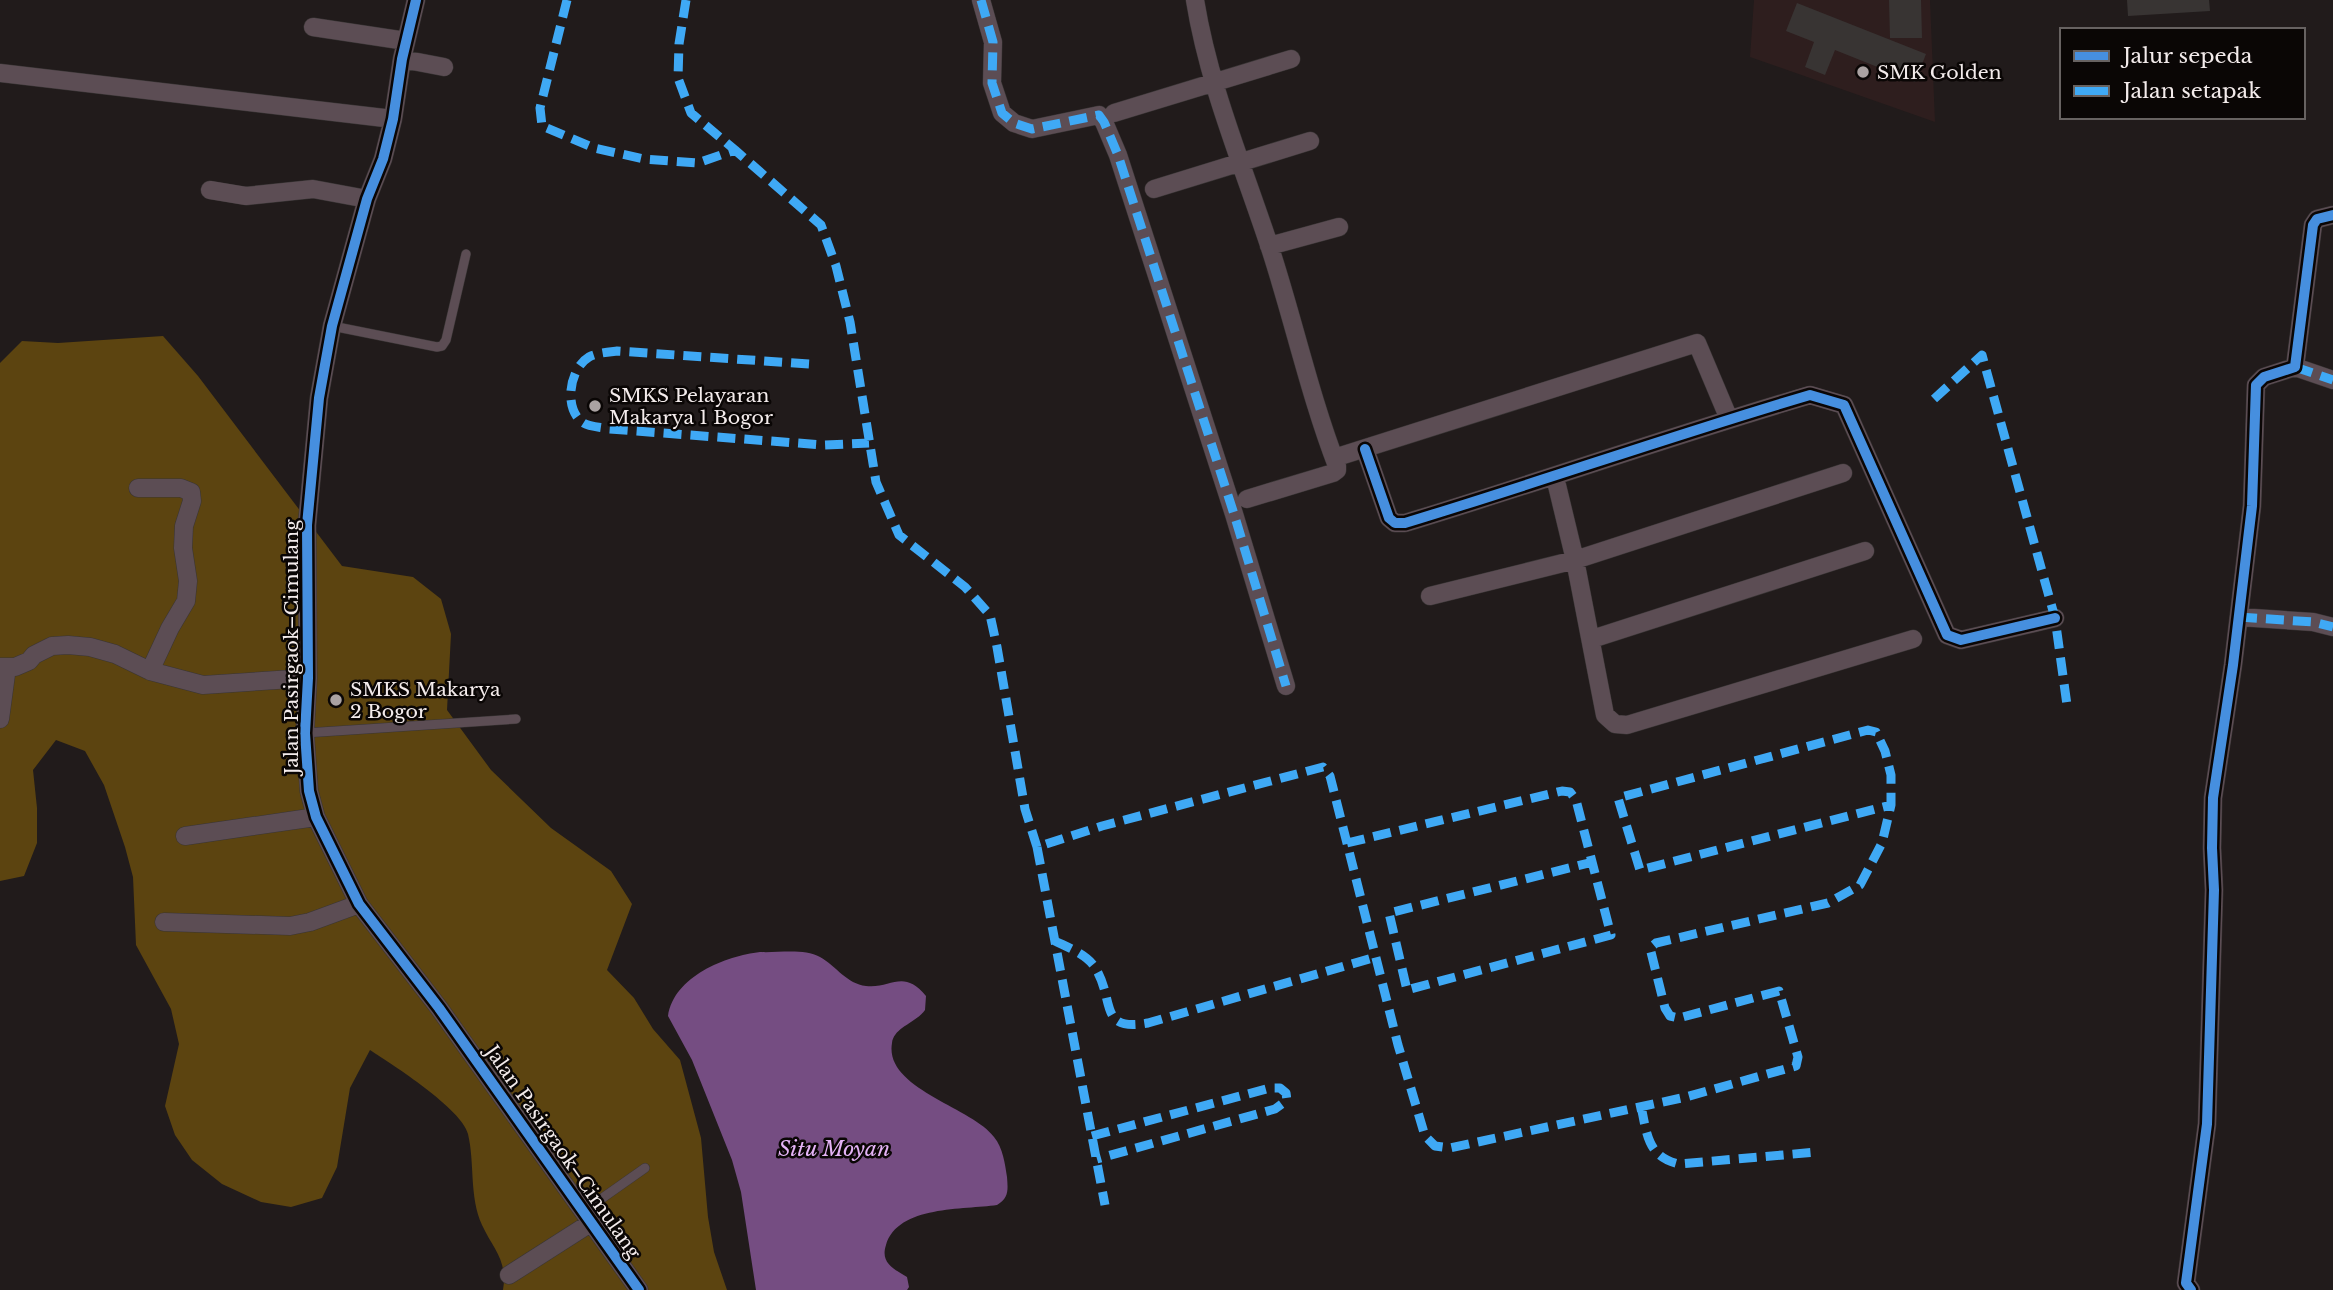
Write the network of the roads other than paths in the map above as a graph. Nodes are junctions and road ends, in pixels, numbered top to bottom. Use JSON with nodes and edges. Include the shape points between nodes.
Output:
{"nodes":[{"id":1,"x":416,"y":0,"type":"edge"},
{"id":2,"x":981,"y":0,"type":"edge"},
{"id":3,"x":1195,"y":0,"type":"edge"},
{"id":4,"x":313,"y":27,"type":"dead end"},
{"id":5,"x":404,"y":50,"type":"junction"},
{"id":6,"x":1291,"y":59,"type":"dead end"},
{"id":7,"x":444,"y":67,"type":"dead end"},
{"id":8,"x":0,"y":73,"type":"edge"},
{"id":9,"x":1213,"y":83,"type":"junction"},
{"id":10,"x":1114,"y":113,"type":"dead end"},
{"id":11,"x":393,"y":119,"type":"junction"},
{"id":12,"x":1310,"y":141,"type":"dead end"},
{"id":13,"x":1242,"y":163,"type":"junction"},
{"id":14,"x":210,"y":190,"type":"dead end"},
{"id":15,"x":1154,"y":190,"type":"dead end"},
{"id":16,"x":367,"y":199,"type":"junction"},
{"id":17,"x":2333,"y":215,"type":"edge"},
{"id":18,"x":1339,"y":227,"type":"dead end"},
{"id":19,"x":1269,"y":246,"type":"junction"},
{"id":20,"x":466,"y":254,"type":"dead end"},
{"id":21,"x":332,"y":326,"type":"junction"},
{"id":22,"x":2295,"y":368,"type":"junction"},
{"id":23,"x":2333,"y":380,"type":"edge"},
{"id":24,"x":1729,"y":419,"type":"junction"},
{"id":25,"x":1365,"y":449,"type":"junction"},
{"id":26,"x":1334,"y":458,"type":"junction"},
{"id":27,"x":1843,"y":473,"type":"dead end"},
{"id":28,"x":1555,"y":477,"type":"junction"},
{"id":29,"x":138,"y":488,"type":"dead end"},
{"id":30,"x":1247,"y":499,"type":"dead end"},
{"id":31,"x":1865,"y":551,"type":"dead end"},
{"id":32,"x":1576,"y":560,"type":"junction"},
{"id":33,"x":1430,"y":597,"type":"dead end"},
{"id":34,"x":2239,"y":617,"type":"junction"},
{"id":35,"x":2055,"y":618,"type":"dead end"},
{"id":36,"x":2333,"y":626,"type":"edge"},
{"id":37,"x":1592,"y":639,"type":"junction"},
{"id":38,"x":1913,"y":639,"type":"dead end"},
{"id":39,"x":4,"y":667,"type":"edge"},
{"id":40,"x":150,"y":671,"type":"junction"},
{"id":41,"x":308,"y":678,"type":"junction"},
{"id":42,"x":1286,"y":686,"type":"dead end"},
{"id":43,"x":0,"y":719,"type":"edge"},
{"id":44,"x":516,"y":719,"type":"dead end"},
{"id":45,"x":305,"y":733,"type":"junction"},
{"id":46,"x":316,"y":817,"type":"junction"},
{"id":47,"x":185,"y":835,"type":"dead end"},
{"id":48,"x":359,"y":904,"type":"junction"},
{"id":49,"x":164,"y":922,"type":"dead end"},
{"id":50,"x":645,"y":1168,"type":"dead end"},
{"id":51,"x":588,"y":1216,"type":"junction"},
{"id":52,"x":509,"y":1275,"type":"dead end"},
{"id":53,"x":639,"y":1290,"type":"edge"},
{"id":54,"x":2191,"y":1290,"type":"edge"}],
"edges":[{"from":1,"to":5,"type":"street","name":"Jalan Pasirgaok–Cimulang"},
{"from":2,"to":42,"type":"street","via":[[993,42],[992,83],[1002,113],[1032,129],[1099,115],[1104,122],[1189,372]]},
{"from":3,"to":9,"type":"street"},
{"from":4,"to":5,"type":"street"},
{"from":5,"to":7,"type":"street"},
{"from":5,"to":11,"type":"street","name":"Jalan Pasirgaok–Cimulang"},
{"from":6,"to":9,"type":"street"},
{"from":8,"to":11,"type":"street"},
{"from":9,"to":10,"type":"street"},
{"from":9,"to":13,"type":"street"},
{"from":11,"to":16,"type":"street","name":"Jalan Pasirgaok–Cimulang"},
{"from":12,"to":13,"type":"street"},
{"from":13,"to":15,"type":"street"},
{"from":13,"to":19,"type":"street"},
{"from":14,"to":16,"type":"street","via":[[246,196],[313,189]]},
{"from":16,"to":21,"type":"street","name":"Jalan Pasirgaok–Cimulang"},
{"from":17,"to":22,"type":"street","via":[[2317,219],[2313,225]]},
{"from":18,"to":19,"type":"street"},
{"from":19,"to":26,"type":"street"},
{"from":20,"to":21,"type":"lane","via":[[442,346]]},
{"from":21,"to":41,"type":"street","name":"Jalan Pasirgaok–Cimulang","via":[[319,398],[307,525]]},
{"from":22,"to":23,"type":"street"},
{"from":22,"to":34,"type":"street","via":[[2264,377],[2256,385],[2252,506]]},
{"from":24,"to":25,"type":"street","via":[[1697,343]]},
{"from":24,"to":28,"type":"street"},
{"from":24,"to":35,"type":"street","via":[[1810,395],[1844,405],[1947,635],[1961,640]]},
{"from":25,"to":26,"type":"street"},
{"from":25,"to":28,"type":"street","via":[[1389,518],[1395,523]]},
{"from":26,"to":30,"type":"street","via":[[1337,470],[1333,473]]},
{"from":27,"to":32,"type":"street"},
{"from":28,"to":32,"type":"street"},
{"from":29,"to":40,"type":"street","via":[[181,488],[191,492],[192,501],[184,526],[186,601]]},
{"from":31,"to":37,"type":"street"},
{"from":32,"to":33,"type":"street"},
{"from":32,"to":37,"type":"street"},
{"from":34,"to":36,"type":"street"},
{"from":34,"to":54,"type":"street","via":[[2213,798],[2209,1077],[2186,1283]]},
{"from":37,"to":38,"type":"street","via":[[1605,715],[1615,724],[1627,725]]},
{"from":39,"to":40,"type":"street","via":[[29,661],[52,646],[68,645],[115,654]]},
{"from":39,"to":43,"type":"street"},
{"from":40,"to":41,"type":"street","via":[[203,685]]},
{"from":41,"to":45,"type":"street","name":"Jalan Pasirgaok–Cimulang"},
{"from":44,"to":45,"type":"lane"},
{"from":45,"to":46,"type":"street","name":"Jalan Pasirgaok–Cimulang","via":[[309,791]]},
{"from":46,"to":47,"type":"street"},
{"from":46,"to":48,"type":"street","name":"Jalan Pasirgaok–Cimulang"},
{"from":48,"to":49,"type":"street","via":[[290,926]]},
{"from":48,"to":51,"type":"street","name":"Jalan Pasirgaok–Cimulang"},
{"from":50,"to":51,"type":"lane"},
{"from":51,"to":52,"type":"street"},
{"from":51,"to":53,"type":"street","name":"Jalan Pasirgaok–Cimulang"}]}
